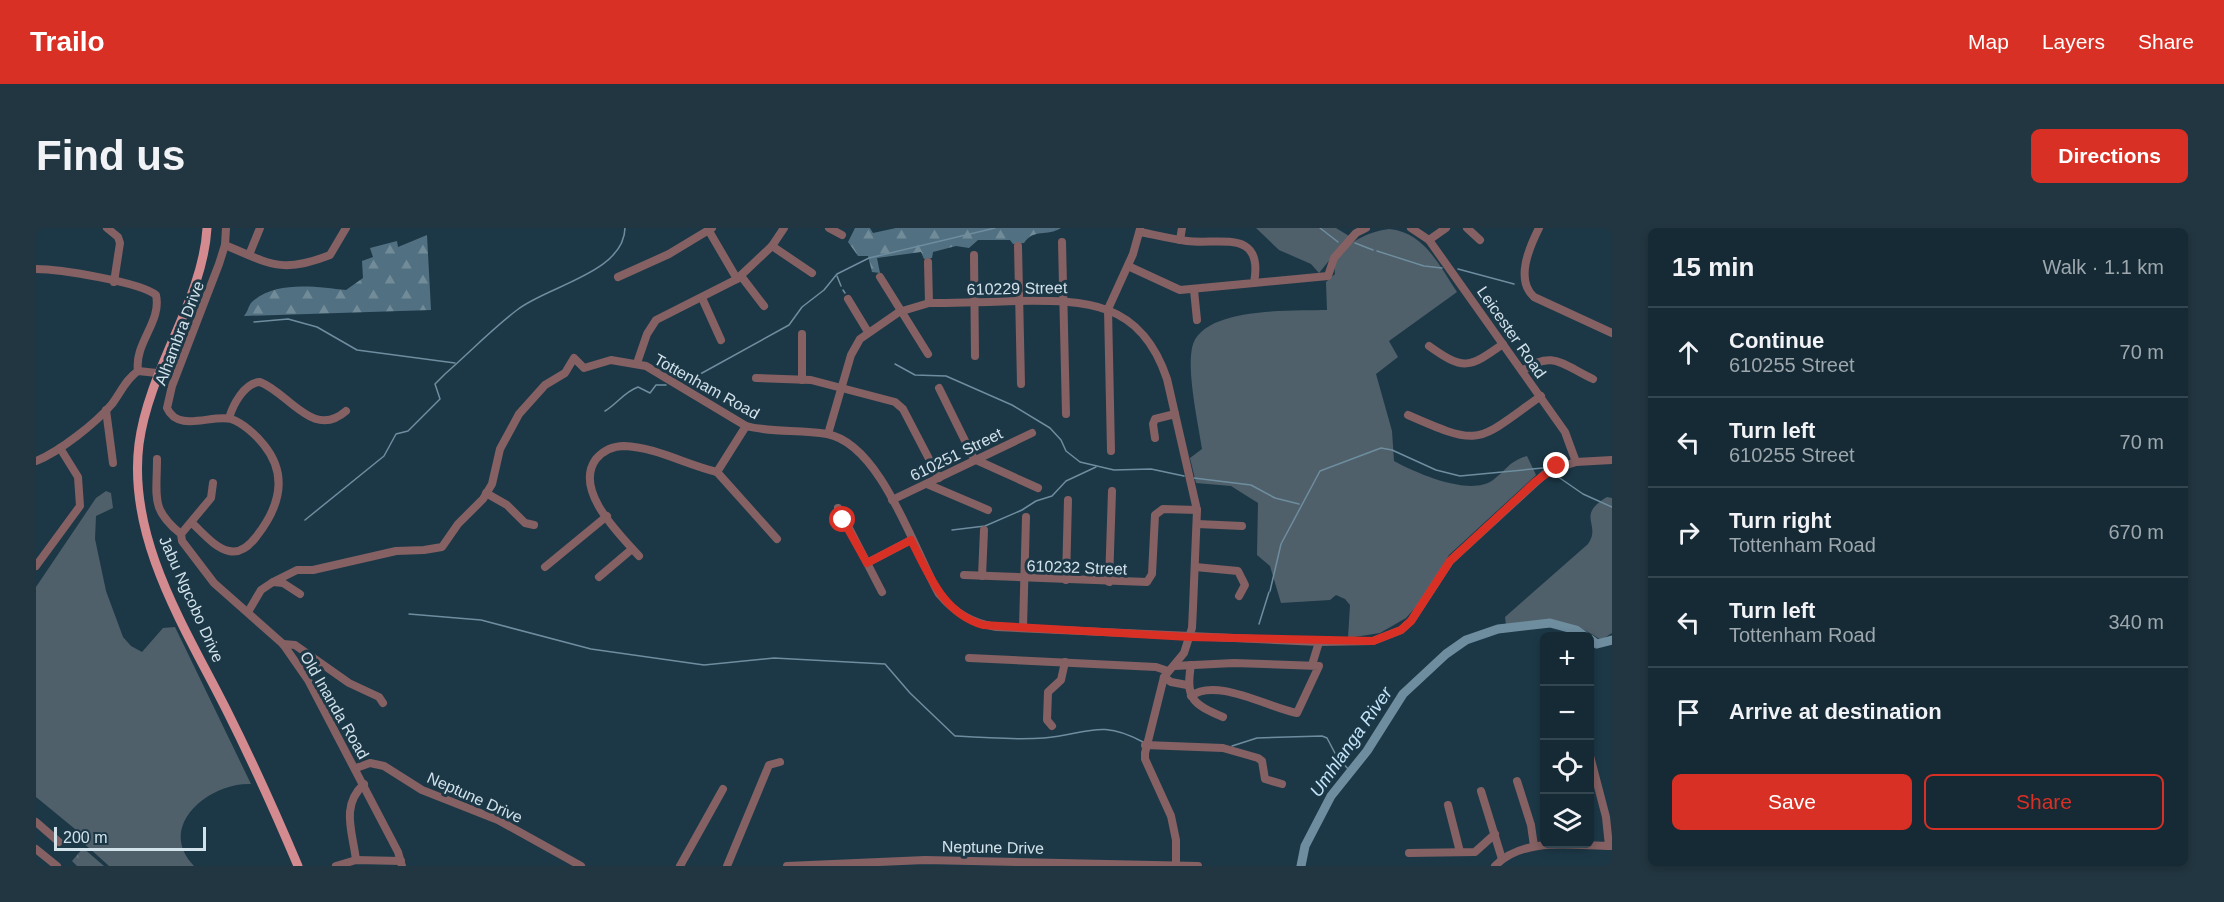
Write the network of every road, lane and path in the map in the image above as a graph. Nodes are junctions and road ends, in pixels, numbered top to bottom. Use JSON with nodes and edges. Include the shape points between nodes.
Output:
{"nodes":[{"id":1,"x":107,"y":228,"type":"edge"},
{"id":2,"x":207,"y":228,"type":"edge"},
{"id":3,"x":226,"y":228,"type":"edge"},
{"id":4,"x":260,"y":228,"type":"edge"},
{"id":5,"x":346,"y":228,"type":"edge"},
{"id":6,"x":784,"y":228,"type":"edge"},
{"id":7,"x":829,"y":228,"type":"edge"},
{"id":8,"x":1182,"y":228,"type":"edge"},
{"id":9,"x":1366,"y":228,"type":"edge"},
{"id":10,"x":1411,"y":228,"type":"edge"},
{"id":11,"x":1446,"y":228,"type":"edge"},
{"id":12,"x":1467,"y":228,"type":"edge"},
{"id":13,"x":1539,"y":228,"type":"edge"},
{"id":14,"x":711,"y":229,"type":"edge"},
{"id":15,"x":1140,"y":230,"type":"edge"},
{"id":16,"x":842,"y":236,"type":"dead end"},
{"id":17,"x":1180,"y":240,"type":"junction"},
{"id":18,"x":1429,"y":240,"type":"junction"},
{"id":19,"x":1480,"y":240,"type":"dead end"},
{"id":20,"x":1062,"y":242,"type":"dead end"},
{"id":21,"x":225,"y":245,"type":"junction"},
{"id":22,"x":772,"y":246,"type":"junction"},
{"id":23,"x":1017,"y":246,"type":"dead end"},
{"id":24,"x":249,"y":255,"type":"junction"},
{"id":25,"x":974,"y":255,"type":"dead end"},
{"id":26,"x":928,"y":262,"type":"dead end"},
{"id":27,"x":1128,"y":266,"type":"junction"},
{"id":28,"x":36,"y":269,"type":"edge"},
{"id":29,"x":812,"y":273,"type":"dead end"},
{"id":30,"x":618,"y":277,"type":"dead end"},
{"id":31,"x":879,"y":277,"type":"dead end"},
{"id":32,"x":739,"y":278,"type":"junction"},
{"id":33,"x":114,"y":282,"type":"junction"},
{"id":34,"x":1254,"y":283,"type":"junction"},
{"id":35,"x":1194,"y":290,"type":"junction"},
{"id":36,"x":702,"y":298,"type":"junction"},
{"id":37,"x":848,"y":299,"type":"dead end"},
{"id":38,"x":1063,"y":300,"type":"junction"},
{"id":39,"x":1019,"y":301,"type":"junction"},
{"id":40,"x":975,"y":302,"type":"junction"},
{"id":41,"x":929,"y":303,"type":"junction"},
{"id":42,"x":764,"y":306,"type":"dead end"},
{"id":43,"x":1108,"y":309,"type":"junction"},
{"id":44,"x":899,"y":312,"type":"junction"},
{"id":45,"x":1197,"y":320,"type":"dead end"},
{"id":46,"x":868,"y":333,"type":"junction"},
{"id":47,"x":1612,"y":333,"type":"edge"},
{"id":48,"x":802,"y":334,"type":"dead end"},
{"id":49,"x":721,"y":340,"type":"dead end"},
{"id":50,"x":1503,"y":344,"type":"junction"},
{"id":51,"x":1429,"y":346,"type":"dead end"},
{"id":52,"x":928,"y":354,"type":"dead end"},
{"id":53,"x":975,"y":356,"type":"dead end"},
{"id":54,"x":637,"y":363,"type":"junction"},
{"id":55,"x":138,"y":371,"type":"junction"},
{"id":56,"x":1522,"y":371,"type":"junction"},
{"id":57,"x":157,"y":373,"type":"junction"},
{"id":58,"x":756,"y":378,"type":"dead end"},
{"id":59,"x":1593,"y":379,"type":"dead end"},
{"id":60,"x":802,"y":380,"type":"junction"},
{"id":61,"x":1021,"y":384,"type":"dead end"},
{"id":62,"x":841,"y":387,"type":"junction"},
{"id":63,"x":939,"y":388,"type":"dead end"},
{"id":64,"x":1541,"y":396,"type":"junction"},
{"id":65,"x":106,"y":410,"type":"junction"},
{"id":66,"x":346,"y":411,"type":"dead end"},
{"id":67,"x":1066,"y":414,"type":"dead end"},
{"id":68,"x":1175,"y":414,"type":"junction"},
{"id":69,"x":1408,"y":415,"type":"dead end"},
{"id":70,"x":229,"y":418,"type":"junction"},
{"id":71,"x":746,"y":426,"type":"junction"},
{"id":72,"x":1032,"y":433,"type":"dead end"},
{"id":73,"x":828,"y":434,"type":"junction"},
{"id":74,"x":1155,"y":438,"type":"dead end"},
{"id":75,"x":60,"y":448,"type":"junction"},
{"id":76,"x":1112,"y":451,"type":"dead end"},
{"id":77,"x":157,"y":459,"type":"dead end"},
{"id":78,"x":974,"y":459,"type":"junction"},
{"id":79,"x":1612,"y":460,"type":"edge"},
{"id":80,"x":36,"y":461,"type":"edge"},
{"id":81,"x":1576,"y":462,"type":"junction"},
{"id":82,"x":113,"y":464,"type":"dead end"},
{"id":83,"x":717,"y":472,"type":"junction"},
{"id":84,"x":939,"y":478,"type":"junction"},
{"id":85,"x":213,"y":483,"type":"dead end"},
{"id":86,"x":927,"y":484,"type":"junction"},
{"id":87,"x":1038,"y":488,"type":"dead end"},
{"id":88,"x":1112,"y":491,"type":"dead end"},
{"id":89,"x":486,"y":493,"type":"junction"},
{"id":90,"x":892,"y":500,"type":"junction"},
{"id":91,"x":1068,"y":500,"type":"dead end"},
{"id":92,"x":838,"y":508,"type":"dead end"},
{"id":93,"x":988,"y":510,"type":"dead end"},
{"id":94,"x":1197,"y":510,"type":"junction"},
{"id":95,"x":607,"y":516,"type":"junction"},
{"id":96,"x":1026,"y":517,"type":"dead end"},
{"id":97,"x":192,"y":523,"type":"junction"},
{"id":98,"x":1197,"y":524,"type":"junction"},
{"id":99,"x":534,"y":525,"type":"dead end"},
{"id":100,"x":1242,"y":526,"type":"dead end"},
{"id":101,"x":984,"y":530,"type":"dead end"},
{"id":102,"x":181,"y":534,"type":"junction"},
{"id":103,"x":777,"y":539,"type":"dead end"},
{"id":104,"x":911,"y":540,"type":"junction"},
{"id":105,"x":632,"y":549,"type":"junction"},
{"id":106,"x":639,"y":556,"type":"dead end"},
{"id":107,"x":867,"y":563,"type":"junction"},
{"id":108,"x":36,"y":566,"type":"edge"},
{"id":109,"x":545,"y":567,"type":"dead end"},
{"id":110,"x":1195,"y":567,"type":"junction"},
{"id":111,"x":964,"y":575,"type":"dead end"},
{"id":112,"x":982,"y":576,"type":"junction"},
{"id":113,"x":599,"y":577,"type":"dead end"},
{"id":114,"x":1024,"y":579,"type":"junction"},
{"id":115,"x":1066,"y":580,"type":"junction"},
{"id":116,"x":273,"y":582,"type":"junction"},
{"id":117,"x":1109,"y":582,"type":"junction"},
{"id":118,"x":882,"y":592,"type":"dead end"},
{"id":119,"x":300,"y":594,"type":"dead end"},
{"id":120,"x":1239,"y":596,"type":"dead end"},
{"id":121,"x":248,"y":612,"type":"junction"},
{"id":122,"x":1023,"y":628,"type":"junction"},
{"id":123,"x":1189,"y":637,"type":"junction"},
{"id":124,"x":1319,"y":642,"type":"junction"},
{"id":125,"x":283,"y":644,"type":"junction"},
{"id":126,"x":969,"y":658,"type":"dead end"},
{"id":127,"x":1065,"y":662,"type":"junction"},
{"id":128,"x":1191,"y":665,"type":"junction"},
{"id":129,"x":1312,"y":665,"type":"junction"},
{"id":130,"x":1169,"y":671,"type":"junction"},
{"id":131,"x":1187,"y":685,"type":"junction"},
{"id":132,"x":1191,"y":696,"type":"junction"},
{"id":133,"x":383,"y":703,"type":"dead end"},
{"id":134,"x":1223,"y":717,"type":"dead end"},
{"id":135,"x":1052,"y":726,"type":"dead end"},
{"id":136,"x":1146,"y":745,"type":"junction"},
{"id":137,"x":780,"y":762,"type":"dead end"},
{"id":138,"x":356,"y":768,"type":"junction"},
{"id":139,"x":1594,"y":771,"type":"edge"},
{"id":140,"x":1517,"y":781,"type":"dead end"},
{"id":141,"x":364,"y":784,"type":"junction"},
{"id":142,"x":1282,"y":784,"type":"dead end"},
{"id":143,"x":723,"y":789,"type":"dead end"},
{"id":144,"x":1481,"y":791,"type":"dead end"},
{"id":145,"x":1448,"y":805,"type":"dead end"},
{"id":146,"x":36,"y":822,"type":"edge"},
{"id":147,"x":1496,"y":834,"type":"junction"},
{"id":148,"x":59,"y":842,"type":"dead end"},
{"id":149,"x":1534,"y":846,"type":"junction"},
{"id":150,"x":1540,"y":846,"type":"edge"},
{"id":151,"x":1594,"y":846,"type":"edge"},
{"id":152,"x":1610,"y":846,"type":"edge"},
{"id":153,"x":36,"y":849,"type":"edge"},
{"id":154,"x":1460,"y":852,"type":"junction"},
{"id":155,"x":1409,"y":853,"type":"dead end"},
{"id":156,"x":1502,"y":859,"type":"junction"},
{"id":157,"x":356,"y":860,"type":"junction"},
{"id":158,"x":568,"y":863,"type":"edge"},
{"id":159,"x":981,"y":863,"type":"edge"},
{"id":160,"x":401,"y":864,"type":"edge"},
{"id":161,"x":1176,"y":865,"type":"edge"},
{"id":162,"x":57,"y":866,"type":"edge"},
{"id":163,"x":298,"y":866,"type":"edge"},
{"id":164,"x":336,"y":866,"type":"edge"},
{"id":165,"x":581,"y":866,"type":"edge"},
{"id":166,"x":680,"y":866,"type":"edge"},
{"id":167,"x":727,"y":866,"type":"edge"},
{"id":168,"x":787,"y":866,"type":"edge"},
{"id":169,"x":1198,"y":866,"type":"edge"},
{"id":170,"x":1495,"y":866,"type":"edge"}],
"edges":[{"from":1,"to":33,"type":"street","via":[[120,243]]},
{"from":2,"to":57,"type":"main road","name":"Jabu Ngcobo Drive","via":[[195,283]]},
{"from":3,"to":21,"type":"street","name":"Alhambra Drive"},
{"from":4,"to":24,"type":"street"},
{"from":5,"to":24,"type":"street","via":[[330,255],[305,265],[282,267]]},
{"from":6,"to":22,"type":"street"},
{"from":7,"to":16,"type":"street"},
{"from":8,"to":17,"type":"street"},
{"from":9,"to":34,"type":"street","via":[[1356,233],[1334,258],[1329,275]]},
{"from":10,"to":18,"type":"street","name":"Leicester Road"},
{"from":11,"to":18,"type":"street"},
{"from":12,"to":19,"type":"street"},
{"from":13,"to":47,"type":"street","via":[[1525,270],[1529,292]]},
{"from":14,"to":30,"type":"street"},
{"from":14,"to":32,"type":"street"},
{"from":15,"to":17,"type":"street"},
{"from":15,"to":27,"type":"street"},
{"from":17,"to":34,"type":"street","via":[[1242,243],[1253,257]]},
{"from":18,"to":50,"type":"street","name":"Leicester Road"},
{"from":20,"to":38,"type":"street"},
{"from":21,"to":24,"type":"street"},
{"from":21,"to":70,"type":"street","name":"Alhambra Drive","via":[[167,408],[175,418],[184,421]]},
{"from":22,"to":29,"type":"street"},
{"from":22,"to":32,"type":"street"},
{"from":23,"to":39,"type":"street"},
{"from":25,"to":40,"type":"street"},
{"from":26,"to":41,"type":"street"},
{"from":27,"to":35,"type":"street","via":[[1174,288]]},
{"from":27,"to":43,"type":"street"},
{"from":28,"to":33,"type":"street","via":[[74,271]]},
{"from":31,"to":44,"type":"street"},
{"from":32,"to":36,"type":"street"},
{"from":32,"to":42,"type":"street"},
{"from":33,"to":55,"type":"street","via":[[156,295],[156,310],[137,355]]},
{"from":34,"to":35,"type":"street"},
{"from":35,"to":45,"type":"street"},
{"from":36,"to":49,"type":"street"},
{"from":36,"to":54,"type":"street","via":[[656,320]]},
{"from":37,"to":46,"type":"street"},
{"from":38,"to":39,"type":"street","name":"610229 Street"},
{"from":38,"to":43,"type":"street","name":"610229 Street"},
{"from":38,"to":67,"type":"street"},
{"from":39,"to":40,"type":"street","name":"610229 Street"},
{"from":39,"to":61,"type":"street"},
{"from":40,"to":41,"type":"street","name":"610229 Street"},
{"from":40,"to":53,"type":"street"},
{"from":41,"to":44,"type":"street","name":"610229 Street"},
{"from":43,"to":68,"type":"street","name":"610229 Street","via":[[1134,324],[1154,348]]},
{"from":43,"to":76,"type":"street","via":[[1107,423]]},
{"from":44,"to":46,"type":"street","name":"610229 Street"},
{"from":44,"to":52,"type":"street"},
{"from":46,"to":62,"type":"street","name":"610229 Street","via":[[851,355]]},
{"from":48,"to":60,"type":"street"},
{"from":50,"to":51,"type":"street","via":[[1479,361],[1465,365],[1458,365]]},
{"from":50,"to":56,"type":"street","name":"Leicester Road"},
{"from":54,"to":71,"type":"street","name":"Tottenham Road","via":[[660,372]]},
{"from":54,"to":89,"type":"street","name":"Tottenham Road","via":[[611,360],[587,368],[581,367],[577,358],[572,359],[565,373],[545,385],[527,405],[500,449],[496,474]]},
{"from":55,"to":57,"type":"street"},
{"from":55,"to":65,"type":"street"},
{"from":56,"to":59,"type":"street","via":[[1537,361],[1551,359]]},
{"from":56,"to":64,"type":"street","name":"Leicester Road"},
{"from":57,"to":163,"type":"main road","name":"Jabu Ngcobo Drive","via":[[139,447],[138,483],[146,531],[167,589]]},
{"from":58,"to":60,"type":"street"},
{"from":60,"to":62,"type":"street"},
{"from":62,"to":73,"type":"street","name":"610229 Street"},
{"from":62,"to":84,"type":"street","via":[[900,404]]},
{"from":63,"to":78,"type":"street"},
{"from":64,"to":69,"type":"street","via":[[1491,432],[1472,438],[1450,434]]},
{"from":64,"to":81,"type":"street","name":"Leicester Road","via":[[1571,442]]},
{"from":65,"to":75,"type":"street"},
{"from":65,"to":82,"type":"street"},
{"from":66,"to":70,"type":"street","via":[[333,420],[316,421],[265,384],[254,382],[244,390]]},
{"from":68,"to":74,"type":"street","via":[[1155,419]]},
{"from":68,"to":94,"type":"street","name":"610229 Street"},
{"from":70,"to":97,"type":"street","via":[[259,439],[272,459],[278,480],[274,510],[252,542],[235,551],[221,547]]},
{"from":71,"to":73,"type":"street","name":"Tottenham Road"},
{"from":71,"to":83,"type":"street"},
{"from":72,"to":78,"type":"street","name":"610251 Street"},
{"from":73,"to":90,"type":"street","name":"Tottenham Road","via":[[858,449],[876,470]]},
{"from":75,"to":80,"type":"street"},
{"from":75,"to":108,"type":"street","via":[[78,477],[80,506]]},
{"from":77,"to":102,"type":"street","name":"Old Inanda Road","via":[[158,508]]},
{"from":78,"to":84,"type":"street","name":"610251 Street"},
{"from":78,"to":87,"type":"street"},
{"from":79,"to":81,"type":"street","name":"Tottenham Road"},
{"from":81,"to":124,"type":"street","name":"Tottenham Road","via":[[1548,471],[1459,552],[1420,611],[1401,630],[1373,641]]},
{"from":83,"to":95,"type":"street","via":[[636,448],[615,447],[595,461],[589,479],[593,498]]},
{"from":83,"to":103,"type":"street"},
{"from":84,"to":86,"type":"street","name":"610251 Street"},
{"from":85,"to":97,"type":"street","via":[[211,498]]},
{"from":86,"to":90,"type":"street","name":"610251 Street"},
{"from":86,"to":93,"type":"street"},
{"from":88,"to":117,"type":"street"},
{"from":89,"to":99,"type":"street","via":[[525,523]]},
{"from":89,"to":116,"type":"street","via":[[437,549],[396,550],[313,570],[302,569]]},
{"from":90,"to":104,"type":"street","name":"Tottenham Road"},
{"from":91,"to":115,"type":"street"},
{"from":92,"to":107,"type":"street"},
{"from":94,"to":98,"type":"street","name":"610229 Street"},
{"from":94,"to":117,"type":"street","name":"610232 Street","via":[[1163,509],[1155,515],[1152,574],[1147,582]]},
{"from":95,"to":105,"type":"street"},
{"from":95,"to":109,"type":"street"},
{"from":96,"to":114,"type":"street"},
{"from":97,"to":102,"type":"street"},
{"from":98,"to":100,"type":"street"},
{"from":98,"to":110,"type":"street","name":"610229 Street"},
{"from":101,"to":112,"type":"street"},
{"from":102,"to":121,"type":"street","name":"Old Inanda Road","via":[[197,564]]},
{"from":104,"to":107,"type":"street"},
{"from":104,"to":122,"type":"street","name":"Tottenham Road","via":[[939,594],[952,608],[983,625]]},
{"from":105,"to":106,"type":"street"},
{"from":105,"to":113,"type":"street"},
{"from":107,"to":118,"type":"street"},
{"from":110,"to":120,"type":"street","via":[[1238,571],[1245,585]]},
{"from":110,"to":123,"type":"street","name":"610229 Street"},
{"from":111,"to":112,"type":"street","name":"610232 Street"},
{"from":112,"to":114,"type":"street","name":"610232 Street"},
{"from":114,"to":115,"type":"street","name":"610232 Street"},
{"from":114,"to":122,"type":"street"},
{"from":115,"to":117,"type":"street","name":"610232 Street"},
{"from":116,"to":119,"type":"street","via":[[283,583]]},
{"from":116,"to":121,"type":"street","via":[[261,590]]},
{"from":121,"to":125,"type":"street","name":"Old Inanda Road"},
{"from":122,"to":123,"type":"street","name":"Tottenham Road"},
{"from":123,"to":124,"type":"street","name":"Tottenham Road"},
{"from":123,"to":130,"type":"street","name":"610229 Street","via":[[1181,660]]},
{"from":124,"to":129,"type":"street"},
{"from":125,"to":133,"type":"street","via":[[295,645]]},
{"from":125,"to":138,"type":"street","name":"Old Inanda Road","via":[[308,680]]},
{"from":126,"to":127,"type":"street"},
{"from":127,"to":130,"type":"street"},
{"from":127,"to":135,"type":"street","via":[[1061,680],[1048,692],[1047,720]]},
{"from":128,"to":129,"type":"street"},
{"from":128,"to":130,"type":"street"},
{"from":128,"to":131,"type":"street"},
{"from":129,"to":132,"type":"street","via":[[1319,666],[1297,713],[1207,689]]},
{"from":130,"to":131,"type":"street","via":[[1171,681]]},
{"from":130,"to":136,"type":"street","name":"610229 Street"},
{"from":131,"to":132,"type":"street"},
{"from":132,"to":134,"type":"street","via":[[1198,705]]},
{"from":136,"to":142,"type":"street","via":[[1223,748],[1258,758],[1265,779]]},
{"from":136,"to":161,"type":"street","via":[[1145,759],[1174,828]]},
{"from":137,"to":167,"type":"street","via":[[769,765]]},
{"from":138,"to":141,"type":"street","name":"Old Inanda Road"},
{"from":138,"to":158,"type":"street","name":"Neptune Drive","via":[[370,763],[384,766],[429,793],[505,824]]},
{"from":139,"to":152,"type":"street"},
{"from":140,"to":149,"type":"street"},
{"from":141,"to":157,"type":"street","via":[[353,795],[350,806],[349,828]]},
{"from":141,"to":160,"type":"street","name":"Old Inanda Road"},
{"from":143,"to":166,"type":"street"},
{"from":144,"to":147,"type":"street"},
{"from":145,"to":154,"type":"street"},
{"from":146,"to":148,"type":"street"},
{"from":147,"to":154,"type":"street","via":[[1480,849]]},
{"from":147,"to":156,"type":"street"},
{"from":149,"to":150,"type":"street"},
{"from":149,"to":156,"type":"street"},
{"from":151,"to":152,"type":"street"},
{"from":153,"to":162,"type":"street"},
{"from":154,"to":155,"type":"street"},
{"from":156,"to":170,"type":"street"},
{"from":157,"to":160,"type":"street"},
{"from":157,"to":164,"type":"street"},
{"from":158,"to":165,"type":"street","name":"Neptune Drive"},
{"from":159,"to":161,"type":"street","name":"Neptune Drive"},
{"from":159,"to":168,"type":"street","name":"Neptune Drive","via":[[888,860]]},
{"from":161,"to":169,"type":"street","name":"Neptune Drive"}]}
